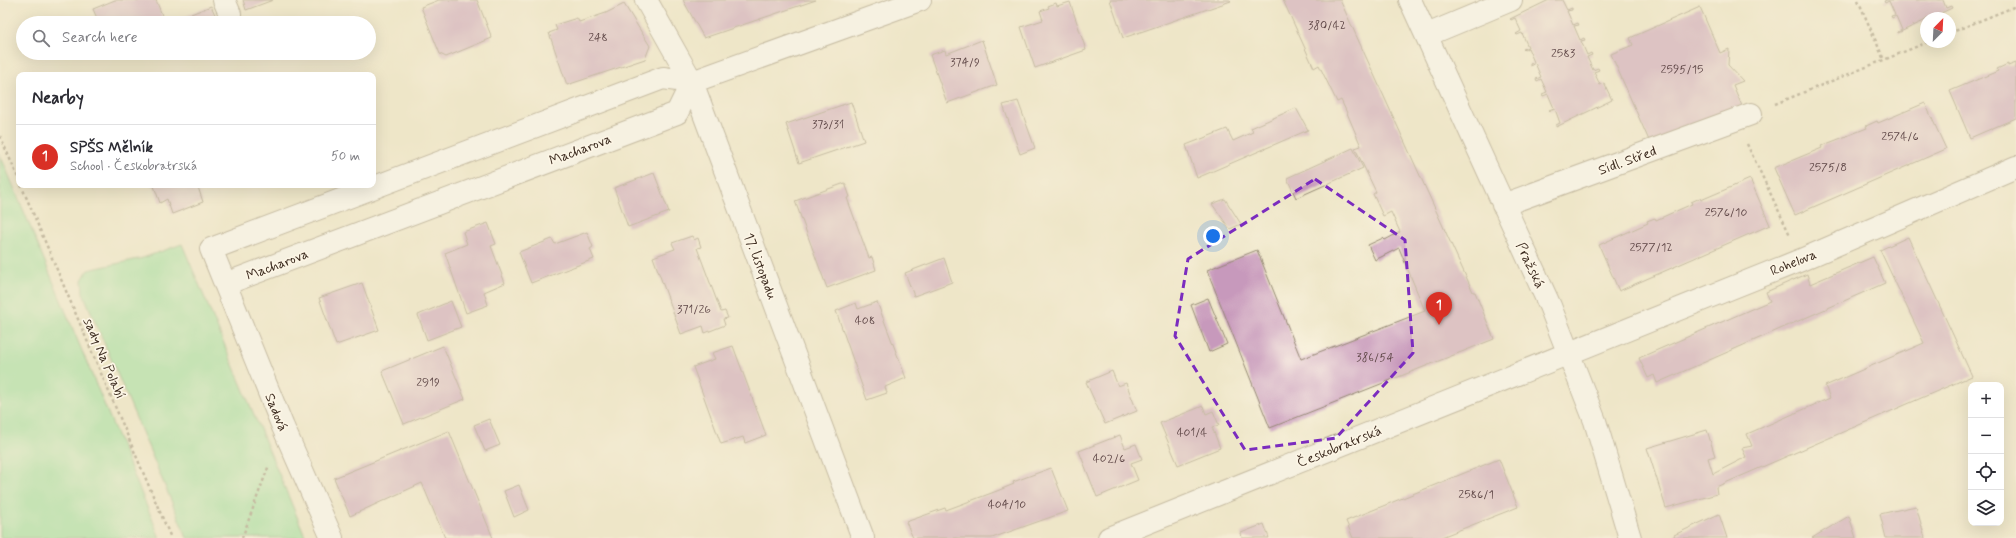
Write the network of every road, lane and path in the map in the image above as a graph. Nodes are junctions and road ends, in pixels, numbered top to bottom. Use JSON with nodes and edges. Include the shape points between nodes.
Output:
{"nodes":[{"id":1,"x":646,"y":0,"type":"edge"},
{"id":2,"x":920,"y":0,"type":"edge"},
{"id":3,"x":1410,"y":0,"type":"edge"},
{"id":4,"x":1512,"y":0,"type":"edge"},
{"id":5,"x":1858,"y":0,"type":"edge"},
{"id":6,"x":2016,"y":6,"type":"edge"},
{"id":7,"x":1956,"y":31,"type":"edge"},
{"id":8,"x":1427,"y":35,"type":"junction"},
{"id":9,"x":1920,"y":45,"type":"edge"},
{"id":10,"x":1884,"y":60,"type":"junction"},
{"id":11,"x":692,"y":82,"type":"junction"},
{"id":12,"x":1743,"y":117,"type":"junction"},
{"id":13,"x":0,"y":136,"type":"edge"},
{"id":14,"x":2016,"y":167,"type":"edge"},
{"id":15,"x":16,"y":173,"type":"edge"},
{"id":16,"x":376,"y":187,"type":"edge"},
{"id":17,"x":22,"y":188,"type":"edge"},
{"id":18,"x":372,"y":188,"type":"edge"},
{"id":19,"x":1503,"y":205,"type":"junction"},
{"id":20,"x":1801,"y":260,"type":"junction"},
{"id":21,"x":225,"y":284,"type":"junction"},
{"id":22,"x":1569,"y":353,"type":"junction"},
{"id":23,"x":283,"y":427,"type":"junction"},
{"id":24,"x":171,"y":538,"type":"edge"},
{"id":25,"x":242,"y":538,"type":"edge"},
{"id":26,"x":332,"y":538,"type":"edge"},
{"id":27,"x":863,"y":538,"type":"edge"},
{"id":28,"x":1109,"y":538,"type":"edge"},
{"id":29,"x":1630,"y":538,"type":"edge"}],
"edges":[{"from":1,"to":11,"type":"street","name":"17. listopadu"},
{"from":2,"to":11,"type":"street"},
{"from":3,"to":8,"type":"street","name":"Pražská"},
{"from":4,"to":8,"type":"street"},
{"from":5,"to":10,"type":"path"},
{"from":6,"to":7,"type":"path"},
{"from":8,"to":19,"type":"street","name":"Pražská"},
{"from":9,"to":10,"type":"path"},
{"from":10,"to":12,"type":"path"},
{"from":11,"to":16,"type":"street","name":"Sadová","via":[[663,78]]},
{"from":11,"to":21,"type":"street","name":"Macharova","via":[[677,113]]},
{"from":11,"to":27,"type":"street","name":"17. listopadu"},
{"from":12,"to":19,"type":"street","name":"Sídl. Střed"},
{"from":12,"to":20,"type":"path"},
{"from":13,"to":15,"type":"path"},
{"from":14,"to":20,"type":"street","name":"Rohelova"},
{"from":17,"to":24,"type":"path","name":"sady Na Polabí"},
{"from":18,"to":21,"type":"street","name":"Sadová","via":[[211,249]]},
{"from":19,"to":22,"type":"street","name":"Pražská"},
{"from":20,"to":22,"type":"street","name":"Rohelova"},
{"from":21,"to":23,"type":"street","name":"Sadová"},
{"from":22,"to":28,"type":"street","name":"Českobratrská"},
{"from":22,"to":29,"type":"street","name":"Pražská","via":[[1595,421]]},
{"from":23,"to":25,"type":"path"},
{"from":23,"to":26,"type":"street","name":"Sadová"}]}
